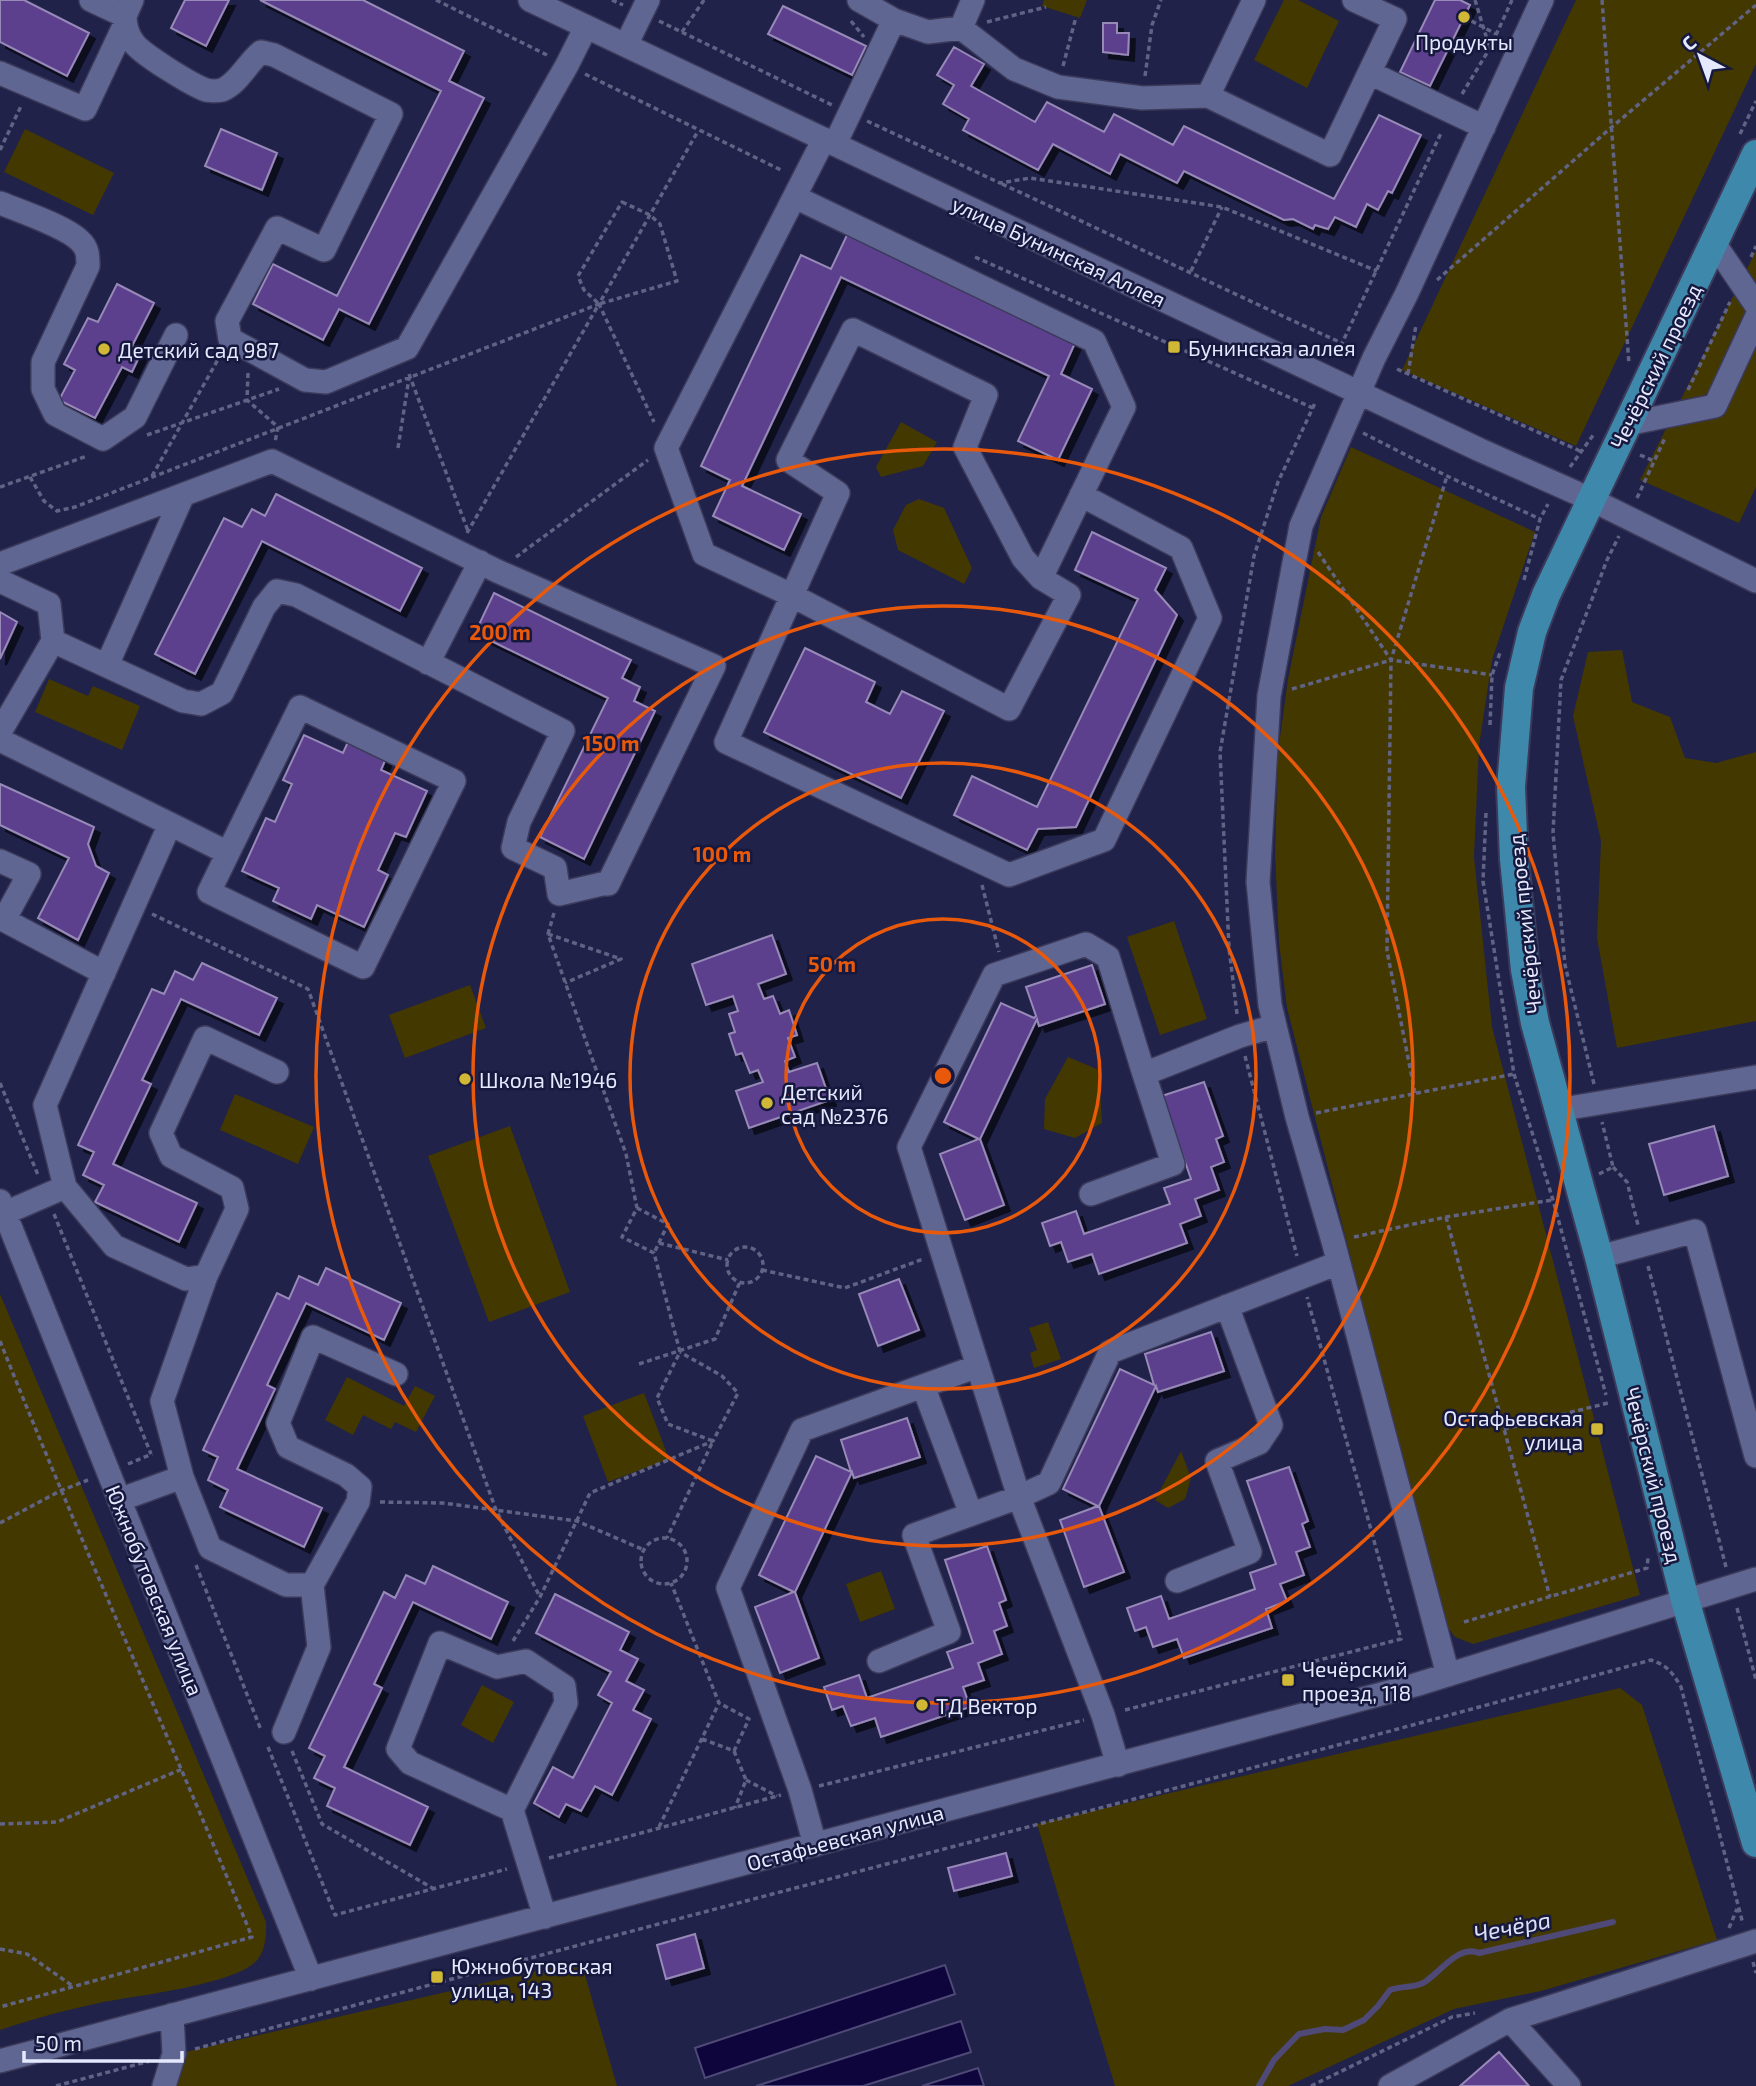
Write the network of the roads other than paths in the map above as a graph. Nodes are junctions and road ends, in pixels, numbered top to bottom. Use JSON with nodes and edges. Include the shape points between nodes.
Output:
{"nodes":[{"id":1,"x":91,"y":0,"type":"edge"},
{"id":2,"x":530,"y":0,"type":"edge"},
{"id":3,"x":859,"y":0,"type":"edge"},
{"id":4,"x":973,"y":0,"type":"edge"},
{"id":5,"x":1254,"y":0,"type":"edge"},
{"id":6,"x":1354,"y":0,"type":"edge"},
{"id":7,"x":1542,"y":0,"type":"edge"},
{"id":8,"x":645,"y":6,"type":"edge"},
{"id":9,"x":128,"y":14,"type":"edge"},
{"id":10,"x":894,"y":20,"type":"junction"},
{"id":11,"x":586,"y":27,"type":"junction"},
{"id":12,"x":961,"y":28,"type":"junction"},
{"id":13,"x":626,"y":46,"type":"junction"},
{"id":14,"x":0,"y":73,"type":"edge"},
{"id":15,"x":1370,"y":73,"type":"junction"},
{"id":16,"x":1208,"y":96,"type":"junction"},
{"id":17,"x":1484,"y":127,"type":"junction"},
{"id":18,"x":830,"y":142,"type":"junction"},
{"id":19,"x":1756,"y":154,"type":"edge"},
{"id":20,"x":795,"y":197,"type":"junction"},
{"id":21,"x":0,"y":203,"type":"edge"},
{"id":22,"x":1714,"y":243,"type":"junction"},
{"id":23,"x":1756,"y":305,"type":"edge"},
{"id":24,"x":1756,"y":318,"type":"edge"},
{"id":25,"x":176,"y":335,"type":"dead end"},
{"id":26,"x":1360,"y":393,"type":"junction"},
{"id":27,"x":1627,"y":424,"type":"junction"},
{"id":28,"x":183,"y":495,"type":"junction"},
{"id":29,"x":1082,"y":495,"type":"junction"},
{"id":30,"x":1590,"y":499,"type":"junction"},
{"id":31,"x":0,"y":564,"type":"edge"},
{"id":32,"x":488,"y":566,"type":"junction"},
{"id":33,"x":1041,"y":578,"type":"junction"},
{"id":34,"x":0,"y":581,"type":"edge"},
{"id":35,"x":1756,"y":581,"type":"edge"},
{"id":36,"x":791,"y":595,"type":"junction"},
{"id":37,"x":53,"y":641,"type":"junction"},
{"id":38,"x":428,"y":663,"type":"junction"},
{"id":39,"x":107,"y":665,"type":"junction"},
{"id":40,"x":0,"y":732,"type":"edge"},
{"id":41,"x":0,"y":740,"type":"edge"},
{"id":42,"x":170,"y":824,"type":"junction"},
{"id":43,"x":228,"y":853,"type":"junction"},
{"id":44,"x":0,"y":861,"type":"edge"},
{"id":45,"x":104,"y":973,"type":"junction"},
{"id":46,"x":1275,"y":1026,"type":"junction"},
{"id":47,"x":277,"y":1072,"type":"dead end"},
{"id":48,"x":1144,"y":1074,"type":"junction"},
{"id":49,"x":1756,"y":1077,"type":"edge"},
{"id":50,"x":1557,"y":1110,"type":"junction"},
{"id":51,"x":65,"y":1187,"type":"junction"},
{"id":52,"x":1091,"y":1194,"type":"dead end"},
{"id":53,"x":2,"y":1207,"type":"edge"},
{"id":54,"x":1336,"y":1252,"type":"junction"},
{"id":55,"x":1599,"y":1257,"type":"junction"},
{"id":56,"x":206,"y":1276,"type":"junction"},
{"id":57,"x":1227,"y":1306,"type":"junction"},
{"id":58,"x":978,"y":1366,"type":"junction"},
{"id":59,"x":396,"y":1374,"type":"dead end"},
{"id":60,"x":928,"y":1399,"type":"dead end"},
{"id":61,"x":1756,"y":1455,"type":"edge"},
{"id":62,"x":181,"y":1477,"type":"junction"},
{"id":63,"x":1019,"y":1497,"type":"junction"},
{"id":64,"x":119,"y":1500,"type":"junction"},
{"id":65,"x":971,"y":1514,"type":"junction"},
{"id":66,"x":1756,"y":1578,"type":"edge"},
{"id":67,"x":1177,"y":1581,"type":"dead end"},
{"id":68,"x":312,"y":1585,"type":"junction"},
{"id":69,"x":1685,"y":1600,"type":"junction"},
{"id":70,"x":879,"y":1661,"type":"dead end"},
{"id":71,"x":1448,"y":1675,"type":"junction"},
{"id":72,"x":284,"y":1732,"type":"road end"},
{"id":73,"x":1118,"y":1765,"type":"junction"},
{"id":74,"x":512,"y":1810,"type":"junction"},
{"id":75,"x":1756,"y":1843,"type":"edge"},
{"id":76,"x":815,"y":1845,"type":"junction"},
{"id":77,"x":545,"y":1917,"type":"junction"},
{"id":78,"x":1752,"y":1943,"type":"edge"},
{"id":79,"x":311,"y":1979,"type":"junction"},
{"id":80,"x":172,"y":2015,"type":"junction"},
{"id":81,"x":1510,"y":2020,"type":"junction"},
{"id":82,"x":0,"y":2061,"type":"edge"},
{"id":83,"x":164,"y":2086,"type":"edge"},
{"id":84,"x":1390,"y":2086,"type":"edge"},
{"id":85,"x":1569,"y":2086,"type":"edge"}],
"edges":[{"from":1,"to":9,"type":"street"},
{"from":2,"to":11,"type":"street","name":"улица Бунинская Аллея"},
{"from":3,"to":10,"type":"street"},
{"from":4,"to":12,"type":"street"},
{"from":5,"to":16,"type":"street"},
{"from":6,"to":15,"type":"street","via":[[1395,19]]},
{"from":7,"to":17,"type":"street"},
{"from":8,"to":13,"type":"street"},
{"from":9,"to":11,"type":"street","via":[[133,42],[147,56],[207,90],[221,90],[233,82],[261,51],[391,114],[324,250],[277,228],[227,321],[239,344],[305,380],[326,382],[407,348]]},
{"from":9,"to":14,"type":"street","via":[[85,109]]},
{"from":10,"to":12,"type":"street","via":[[928,32]]},
{"from":10,"to":18,"type":"street","via":[[850,113]]},
{"from":11,"to":13,"type":"street","name":"улица Бунинская Аллея"},
{"from":12,"to":16,"type":"street","via":[[1014,69],[1058,87],[1142,99]]},
{"from":13,"to":18,"type":"street","name":"улица Бунинская Аллея"},
{"from":15,"to":16,"type":"street","via":[[1330,155]]},
{"from":15,"to":17,"type":"street"},
{"from":17,"to":26,"type":"street"},
{"from":18,"to":20,"type":"street"},
{"from":18,"to":26,"type":"street","name":"улица Бунинская Аллея"},
{"from":19,"to":22,"type":"main road","name":"Чечёрский проезд"},
{"from":20,"to":29,"type":"street","via":[[1094,341],[1124,407]]},
{"from":20,"to":36,"type":"street","via":[[666,447],[704,554]]},
{"from":21,"to":25,"type":"street","via":[[69,233],[88,252],[88,266],[43,362],[43,389],[55,414],[103,439],[135,417]]},
{"from":22,"to":23,"type":"street"},
{"from":22,"to":27,"type":"main road","name":"Чечёрский проезд"},
{"from":24,"to":27,"type":"street","via":[[1716,406]]},
{"from":26,"to":30,"type":"street","name":"улица Бунинская Аллея"},
{"from":26,"to":46,"type":"street","via":[[1301,526],[1269,696],[1258,882]]},
{"from":27,"to":30,"type":"main road","name":"Чечёрский проезд"},
{"from":28,"to":31,"type":"street"},
{"from":28,"to":32,"type":"street","via":[[272,461],[462,541]]},
{"from":28,"to":39,"type":"street"},
{"from":29,"to":33,"type":"street"},
{"from":29,"to":36,"type":"street","via":[[1181,548],[1210,618],[1104,840],[1009,875],[726,742]]},
{"from":30,"to":35,"type":"street","name":"улица Бунинская Аллея"},
{"from":30,"to":50,"type":"main road","name":"Чечёрский проезд","via":[[1529,643],[1516,712],[1511,787],[1525,970]]},
{"from":32,"to":38,"type":"street"},
{"from":32,"to":38,"type":"street","via":[[714,666],[608,884],[559,894],[555,868],[513,848],[519,822],[563,731]]},
{"from":33,"to":36,"type":"street","via":[[1069,594],[1009,709]]},
{"from":33,"to":36,"type":"street","via":[[1023,558],[965,447],[986,396],[853,330],[788,460],[838,493]]},
{"from":34,"to":37,"type":"street","via":[[48,604]]},
{"from":37,"to":39,"type":"street"},
{"from":37,"to":40,"type":"street"},
{"from":38,"to":39,"type":"street","via":[[296,595],[277,592],[264,607],[222,693],[201,704],[183,701]]},
{"from":41,"to":42,"type":"street"},
{"from":42,"to":43,"type":"street"},
{"from":42,"to":45,"type":"street"},
{"from":43,"to":43,"type":"street","via":[[209,892],[363,967],[454,782],[300,707]]},
{"from":44,"to":45,"type":"street","via":[[29,874],[4,920]]},
{"from":45,"to":51,"type":"street","via":[[45,1105]]},
{"from":46,"to":48,"type":"street"},
{"from":46,"to":54,"type":"street"},
{"from":47,"to":56,"type":"street","via":[[205,1038],[161,1133],[170,1156],[232,1188],[237,1209]]},
{"from":48,"to":52,"type":"street","via":[[1173,1164]]},
{"from":48,"to":58,"type":"street","via":[[1108,957],[1086,944],[994,975],[909,1147]]},
{"from":49,"to":50,"type":"street"},
{"from":50,"to":55,"type":"main road","name":"Чечёрский проезд"},
{"from":51,"to":53,"type":"street"},
{"from":51,"to":56,"type":"street","via":[[114,1246],[186,1279]]},
{"from":53,"to":64,"type":"street","name":"Южнобутовская улица"},
{"from":54,"to":57,"type":"street"},
{"from":54,"to":71,"type":"street"},
{"from":55,"to":61,"type":"street","via":[[1695,1231]]},
{"from":55,"to":69,"type":"main road","name":"Чечёрский проезд"},
{"from":56,"to":62,"type":"street","via":[[162,1401]]},
{"from":57,"to":63,"type":"street","via":[[1110,1352],[1049,1483]]},
{"from":57,"to":67,"type":"street","via":[[1271,1425],[1259,1443],[1217,1461],[1250,1552]]},
{"from":58,"to":63,"type":"street"},
{"from":58,"to":76,"type":"street","via":[[802,1430],[729,1588],[788,1793]]},
{"from":59,"to":68,"type":"street","via":[[313,1336],[278,1423],[288,1447],[346,1475],[360,1487],[358,1502]]},
{"from":60,"to":65,"type":"street"},
{"from":62,"to":64,"type":"street"},
{"from":62,"to":68,"type":"street","via":[[210,1548],[286,1585]]},
{"from":63,"to":65,"type":"street"},
{"from":63,"to":73,"type":"street"},
{"from":64,"to":79,"type":"street","name":"Южнобутовская улица"},
{"from":65,"to":70,"type":"street","via":[[914,1535],[949,1633]]},
{"from":66,"to":69,"type":"street","name":"Остафьевская улица"},
{"from":68,"to":72,"type":"street","via":[[319,1647]]},
{"from":69,"to":71,"type":"street","name":"Остафьевская улица"},
{"from":69,"to":75,"type":"main road","name":"Чечёрский проезд"},
{"from":71,"to":73,"type":"street","name":"Остафьевская улица"},
{"from":73,"to":76,"type":"street","name":"Остафьевская улица"},
{"from":74,"to":74,"type":"street","via":[[410,1763],[398,1749],[440,1643],[497,1667],[526,1661],[564,1686],[566,1703]]},
{"from":74,"to":77,"type":"street"},
{"from":76,"to":77,"type":"street","name":"Остафьевская улица"},
{"from":77,"to":79,"type":"street","name":"Остафьевская улица"},
{"from":78,"to":81,"type":"street"},
{"from":79,"to":80,"type":"street","name":"Остафьевская улица"},
{"from":80,"to":82,"type":"street","name":"Остафьевская улица"},
{"from":80,"to":83,"type":"street","via":[[174,2054]]},
{"from":81,"to":84,"type":"street"},
{"from":81,"to":85,"type":"street"}]}
